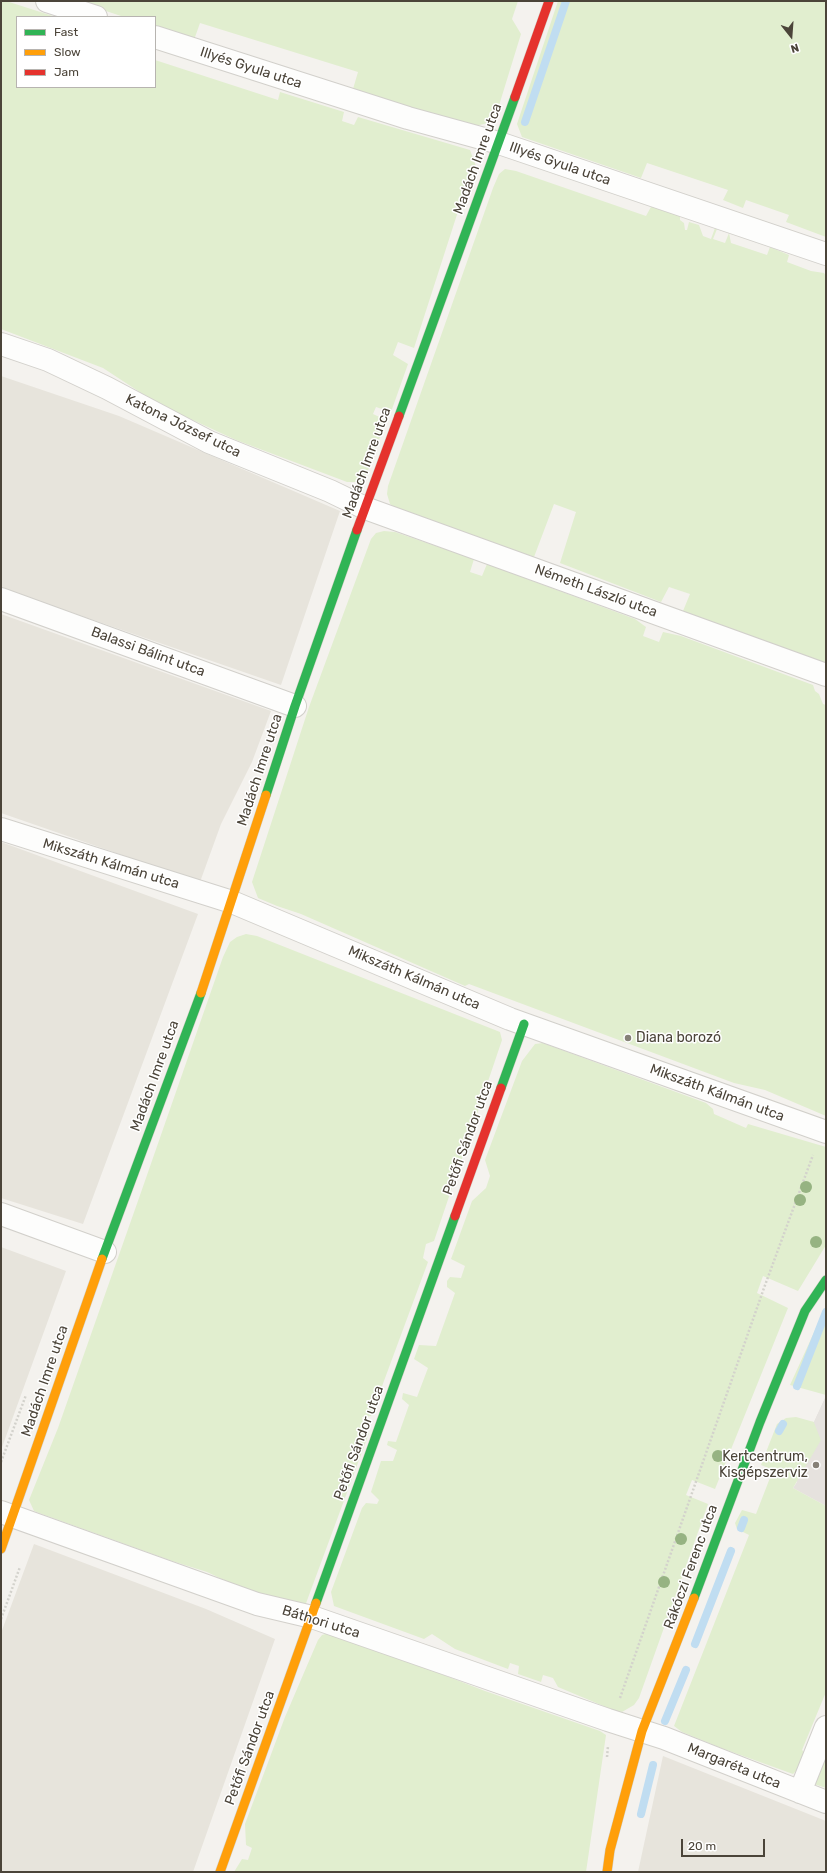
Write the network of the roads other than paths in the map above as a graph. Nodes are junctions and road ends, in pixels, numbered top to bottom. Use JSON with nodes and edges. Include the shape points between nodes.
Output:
{"nodes":[{"id":1,"x":47,"y":1,"type":"edge"},
{"id":2,"x":549,"y":1,"type":"edge"},
{"id":3,"x":93,"y":16,"type":"edge"},
{"id":4,"x":156,"y":36,"type":"edge"},
{"id":5,"x":499,"y":143,"type":"junction"},
{"id":6,"x":826,"y":254,"type":"edge"},
{"id":7,"x":1,"y":344,"type":"edge"},
{"id":8,"x":365,"y":508,"type":"junction"},
{"id":9,"x":1,"y":599,"type":"edge"},
{"id":10,"x":826,"y":675,"type":"edge"},
{"id":11,"x":295,"y":706,"type":"junction"},
{"id":12,"x":1,"y":829,"type":"edge"},
{"id":13,"x":232,"y":902,"type":"junction"},
{"id":14,"x":524,"y":1024,"type":"junction"},
{"id":15,"x":824,"y":1131,"type":"edge"},
{"id":16,"x":1,"y":1214,"type":"edge"},
{"id":17,"x":105,"y":1252,"type":"junction"},
{"id":18,"x":826,"y":1280,"type":"edge"},
{"id":19,"x":7,"y":1514,"type":"edge"},
{"id":20,"x":1,"y":1549,"type":"edge"},
{"id":21,"x":312,"y":1617,"type":"junction"},
{"id":22,"x":826,"y":1727,"type":"edge"},
{"id":23,"x":642,"y":1731,"type":"junction"},
{"id":24,"x":800,"y":1792,"type":"junction"},
{"id":25,"x":826,"y":1802,"type":"edge"},
{"id":26,"x":220,"y":1872,"type":"edge"},
{"id":27,"x":607,"y":1872,"type":"edge"}],
"edges":[{"from":1,"to":3,"type":"street"},
{"from":2,"to":5,"type":"street","name":"Madách Imre utca"},
{"from":4,"to":5,"type":"street","name":"Illyés Gyula utca","via":[[408,118]]},
{"from":5,"to":6,"type":"street","name":"Illyés Gyula utca"},
{"from":5,"to":8,"type":"street","name":"Madách Imre utca"},
{"from":7,"to":8,"type":"street","name":"Katona József utca","via":[[48,360],[209,442],[330,491]]},
{"from":8,"to":10,"type":"street","name":"Németh László utca"},
{"from":8,"to":11,"type":"street","name":"Madách Imre utca"},
{"from":9,"to":11,"type":"street","name":"Balassi Bálint utca"},
{"from":11,"to":13,"type":"street","name":"Madách Imre utca"},
{"from":12,"to":13,"type":"street","name":"Mikszáth Kálmán utca"},
{"from":13,"to":14,"type":"street","name":"Mikszáth Kálmán utca"},
{"from":13,"to":17,"type":"street","name":"Madách Imre utca","via":[[211,966]]},
{"from":14,"to":15,"type":"street","name":"Mikszáth Kálmán utca"},
{"from":14,"to":21,"type":"street","name":"Petőfi Sándor utca"},
{"from":16,"to":17,"type":"street"},
{"from":17,"to":19,"type":"street","name":"Madách Imre utca"},
{"from":18,"to":23,"type":"street","name":"Rákóczi Ferenc utca","via":[[805,1312],[760,1422],[674,1653]]},
{"from":19,"to":20,"type":"street","name":"Madách Imre utca"},
{"from":19,"to":21,"type":"street","name":"Báthori utca","via":[[257,1604]]},
{"from":21,"to":23,"type":"street","name":"Báthori utca"},
{"from":21,"to":26,"type":"street","name":"Petőfi Sándor utca"},
{"from":22,"to":24,"type":"street"},
{"from":23,"to":24,"type":"street","name":"Margaréta utca"},
{"from":23,"to":27,"type":"street","name":"Rákóczi Ferenc utca","via":[[610,1850]]},
{"from":24,"to":25,"type":"street","name":"Margaréta utca"}]}
